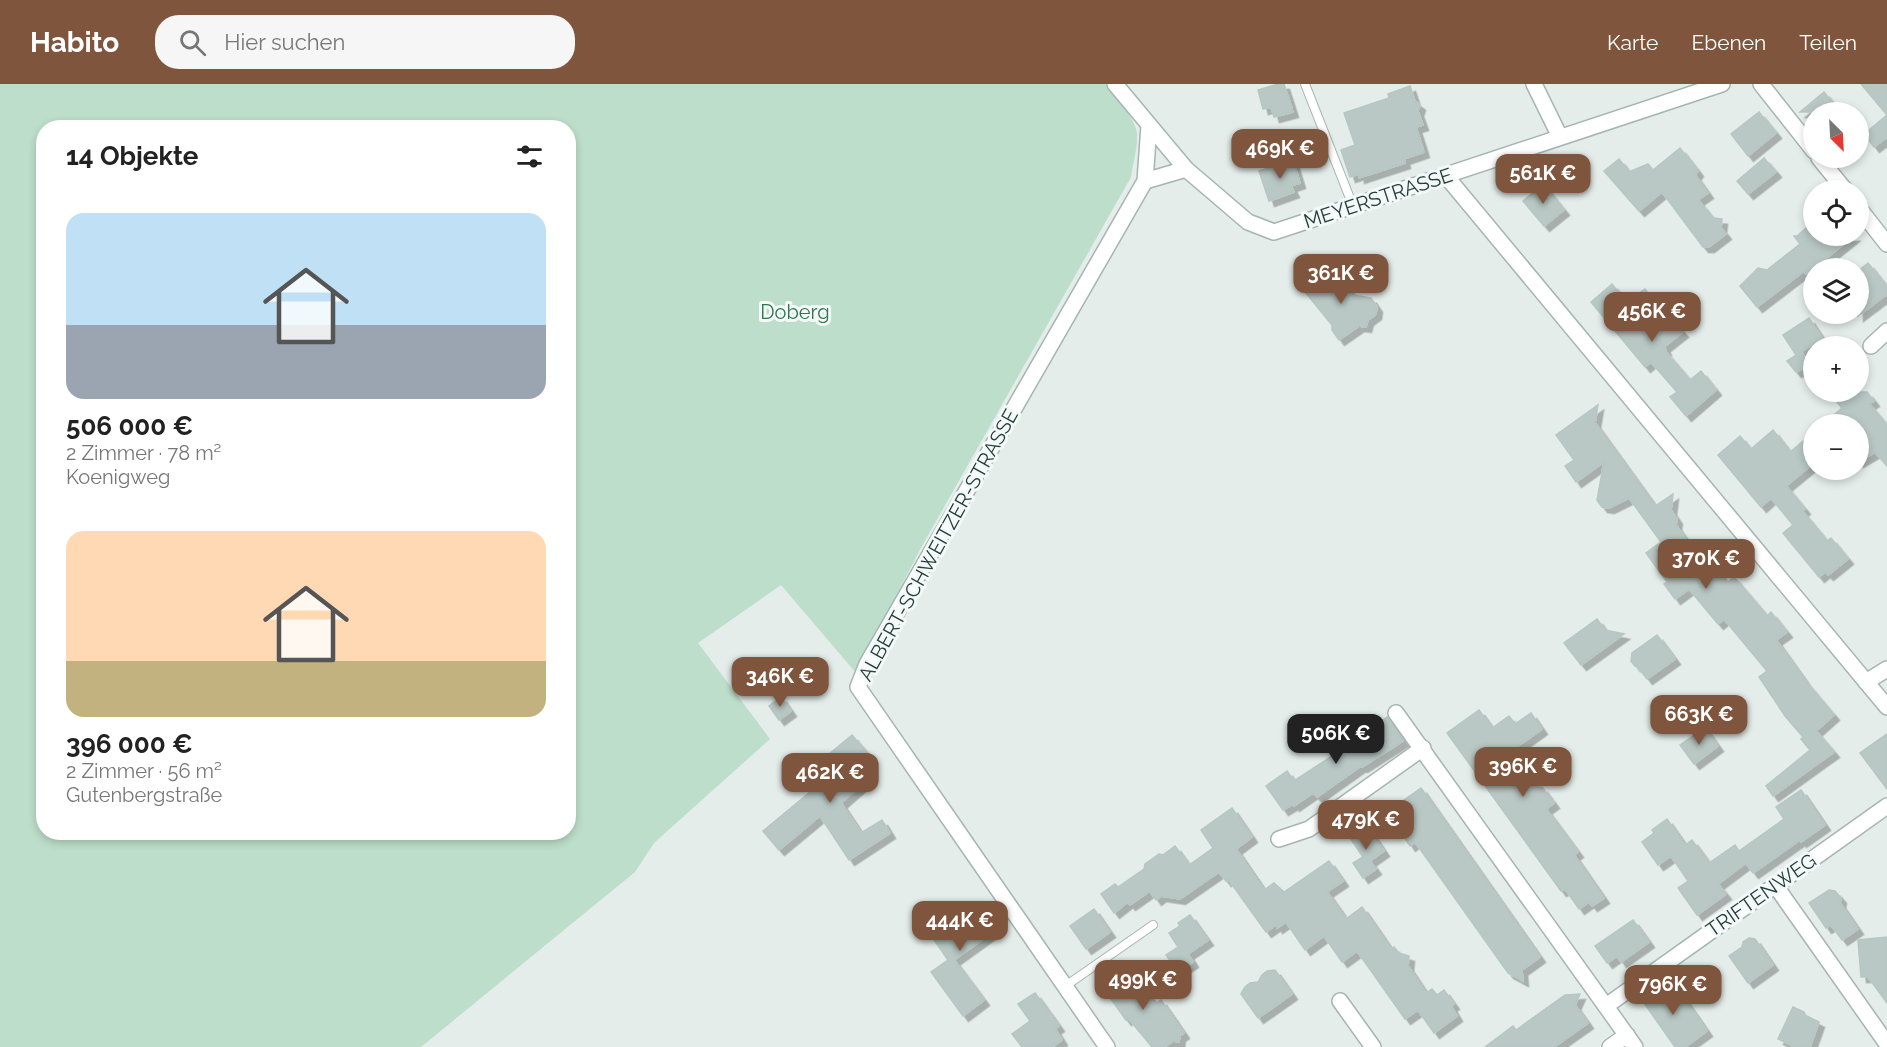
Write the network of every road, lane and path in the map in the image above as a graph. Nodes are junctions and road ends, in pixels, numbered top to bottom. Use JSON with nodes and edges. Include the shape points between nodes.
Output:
{"nodes":[{"id":1,"x":1115,"y":84,"type":"edge"},
{"id":2,"x":1305,"y":84,"type":"edge"},
{"id":3,"x":1534,"y":84,"type":"edge"},
{"id":4,"x":1722,"y":84,"type":"edge"},
{"id":5,"x":1761,"y":84,"type":"edge"},
{"id":6,"x":1149,"y":125,"type":"junction"},
{"id":7,"x":1560,"y":137,"type":"junction"},
{"id":8,"x":1803,"y":137,"type":"edge"},
{"id":9,"x":1827,"y":168,"type":"edge"},
{"id":10,"x":1186,"y":169,"type":"junction"},
{"id":11,"x":1446,"y":176,"type":"junction"},
{"id":12,"x":1837,"y":180,"type":"edge"},
{"id":13,"x":1145,"y":181,"type":"junction"},
{"id":14,"x":1353,"y":206,"type":"junction"},
{"id":15,"x":1869,"y":221,"type":"edge"},
{"id":16,"x":1887,"y":244,"type":"edge"},
{"id":17,"x":1887,"y":331,"type":"edge"},
{"id":18,"x":1871,"y":346,"type":"dead end"},
{"id":19,"x":1887,"y":669,"type":"edge"},
{"id":20,"x":1866,"y":682,"type":"junction"},
{"id":21,"x":1887,"y":707,"type":"edge"},
{"id":22,"x":1396,"y":713,"type":"dead end"},
{"id":23,"x":1423,"y":748,"type":"junction"},
{"id":24,"x":1887,"y":806,"type":"edge"},
{"id":25,"x":1279,"y":839,"type":"dead end"},
{"id":26,"x":1775,"y":885,"type":"junction"},
{"id":27,"x":1153,"y":925,"type":"dead end"},
{"id":28,"x":1064,"y":987,"type":"junction"},
{"id":29,"x":1340,"y":1001,"type":"dead end"},
{"id":30,"x":1606,"y":1006,"type":"junction"},
{"id":31,"x":1631,"y":1041,"type":"edge"},
{"id":32,"x":1100,"y":1044,"type":"edge"},
{"id":33,"x":1887,"y":1044,"type":"edge"},
{"id":34,"x":1373,"y":1047,"type":"edge"},
{"id":35,"x":1610,"y":1047,"type":"edge"}],
"edges":[{"from":1,"to":6,"type":"street"},
{"from":2,"to":14,"type":"lane"},
{"from":3,"to":7,"type":"street"},
{"from":4,"to":7,"type":"street","name":"MEYERSTRASSE"},
{"from":5,"to":8,"type":"street"},
{"from":6,"to":10,"type":"street","name":"MEYERSTRASSE"},
{"from":6,"to":13,"type":"street","name":"ALBERT-SCHWEITZER-STRASSE"},
{"from":7,"to":11,"type":"street","name":"MEYERSTRASSE"},
{"from":9,"to":12,"type":"street"},
{"from":10,"to":13,"type":"street"},
{"from":10,"to":14,"type":"street","name":"MEYERSTRASSE","via":[[1248,222],[1274,232]]},
{"from":11,"to":14,"type":"street","name":"MEYERSTRASSE"},
{"from":11,"to":20,"type":"street"},
{"from":13,"to":28,"type":"street","name":"ALBERT-SCHWEITZER-STRASSE","via":[[867,664],[858,687]]},
{"from":15,"to":16,"type":"street"},
{"from":17,"to":18,"type":"street"},
{"from":19,"to":20,"type":"street"},
{"from":20,"to":21,"type":"street"},
{"from":22,"to":23,"type":"street"},
{"from":23,"to":25,"type":"street","via":[[1309,829]]},
{"from":23,"to":30,"type":"street"},
{"from":24,"to":26,"type":"street","name":"TRIFTENWEG"},
{"from":26,"to":30,"type":"street","name":"TRIFTENWEG"},
{"from":26,"to":33,"type":"street"},
{"from":27,"to":28,"type":"lane"},
{"from":28,"to":32,"type":"street","name":"ALBERT-SCHWEITZER-STRASSE"},
{"from":29,"to":34,"type":"street"},
{"from":30,"to":31,"type":"street"},
{"from":31,"to":35,"type":"street"}]}
